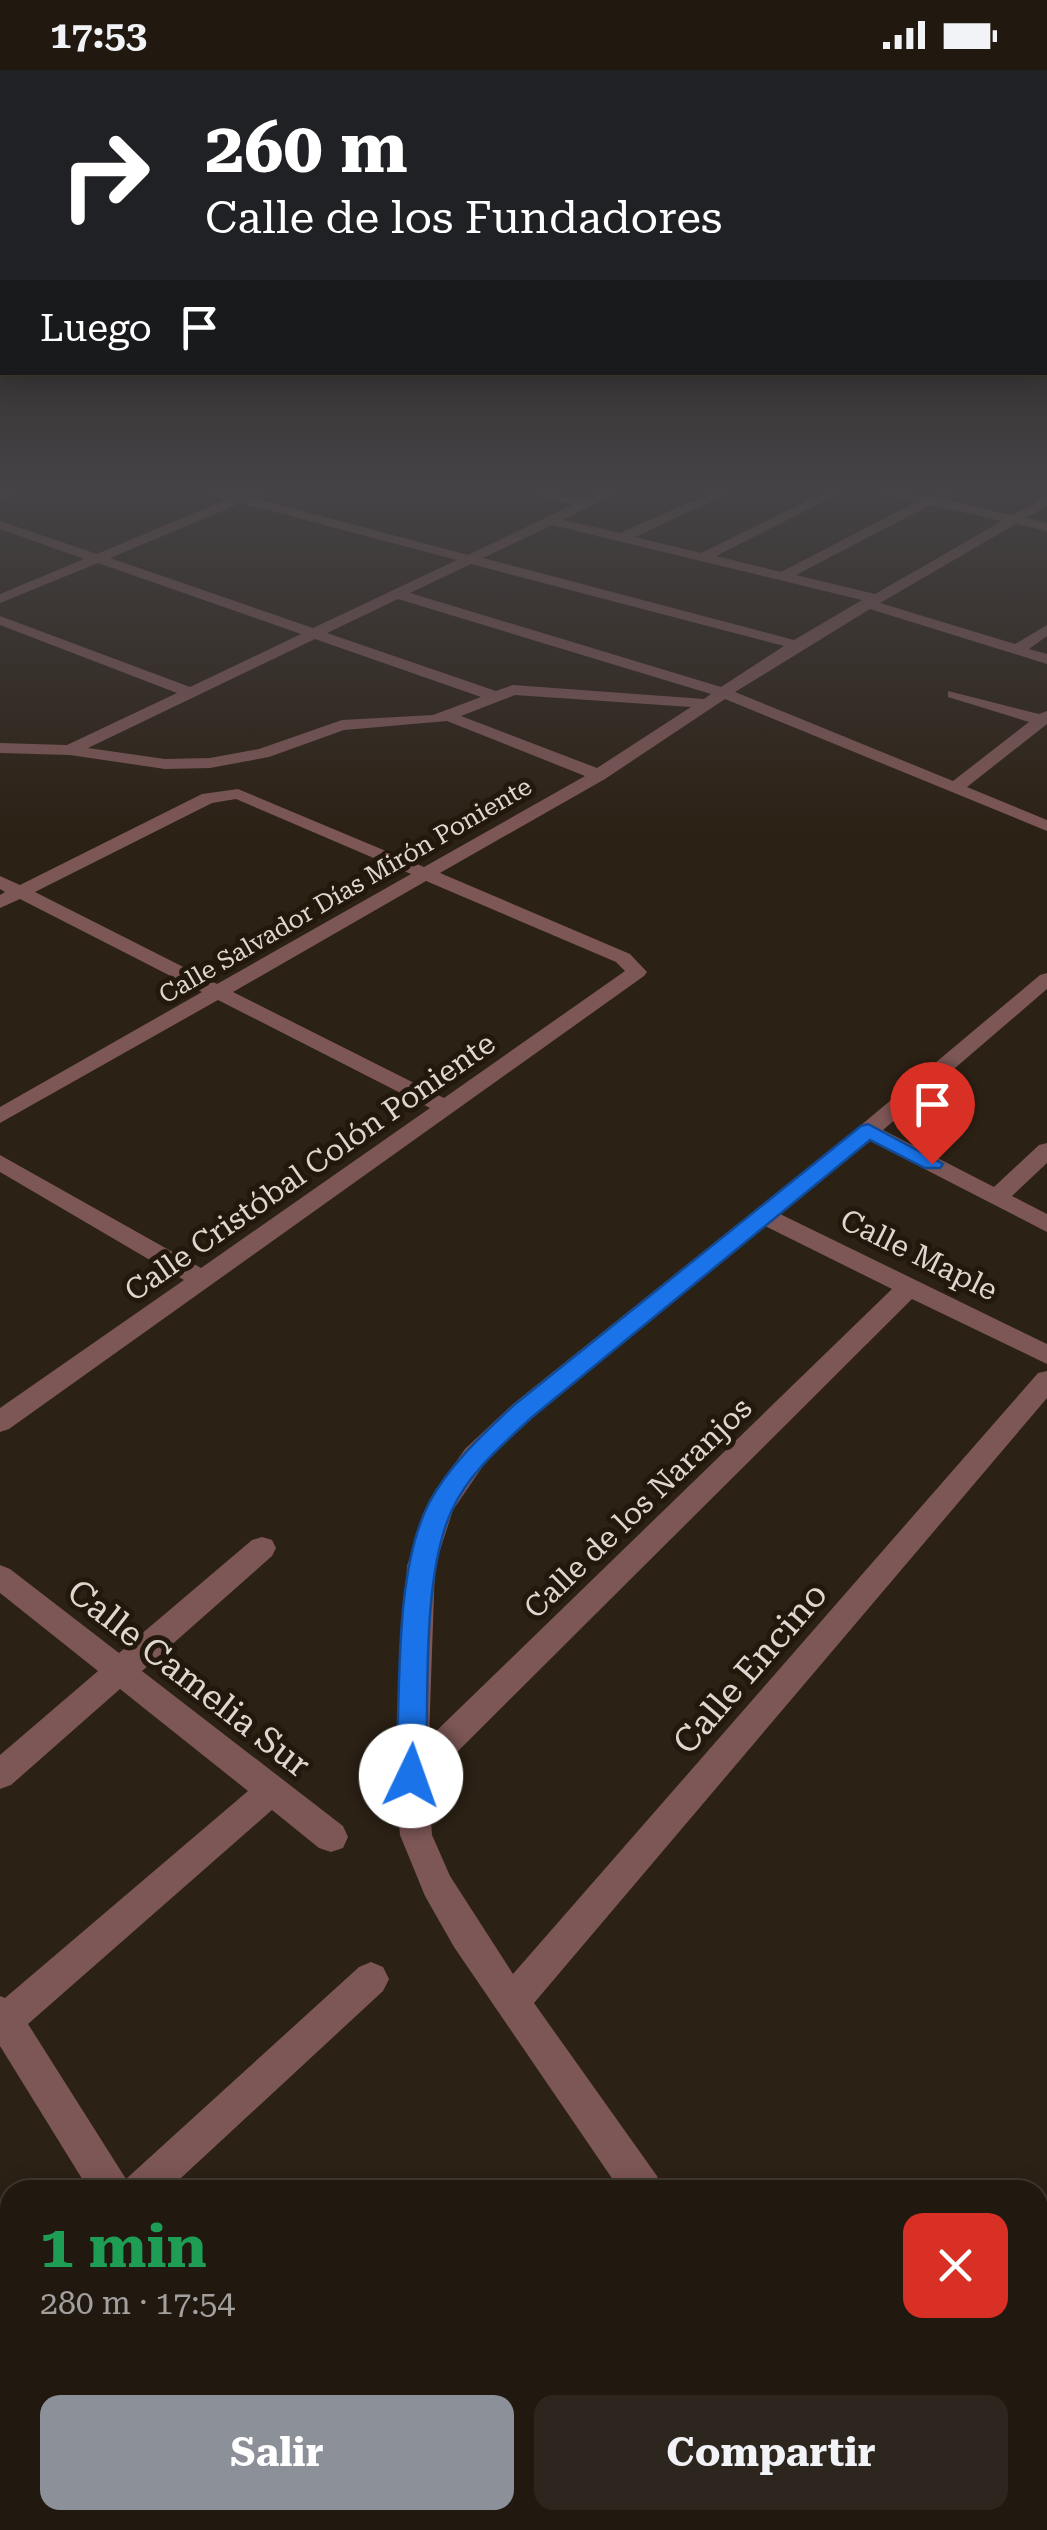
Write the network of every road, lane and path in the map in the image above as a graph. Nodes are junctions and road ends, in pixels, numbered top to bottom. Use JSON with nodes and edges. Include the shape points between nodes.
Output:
{"nodes":[{"id":1,"x":215,"y":601,"type":"edge"},
{"id":2,"x":379,"y":601,"type":"edge"},
{"id":3,"x":419,"y":601,"type":"edge"},
{"id":4,"x":628,"y":601,"type":"edge"},
{"id":5,"x":869,"y":601,"type":"joint"},
{"id":6,"x":0,"y":620,"type":"edge"},
{"id":7,"x":1047,"y":629,"type":"edge"},
{"id":8,"x":311,"y":634,"type":"junction"},
{"id":9,"x":796,"y":645,"type":"junction"},
{"id":10,"x":1017,"y":650,"type":"junction"},
{"id":11,"x":1047,"y":659,"type":"edge"},
{"id":12,"x":190,"y":692,"type":"junction"},
{"id":13,"x":954,"y":694,"type":"dead end"},
{"id":14,"x":492,"y":696,"type":"junction"},
{"id":15,"x":717,"y":698,"type":"junction"},
{"id":16,"x":448,"y":716,"type":"junction"},
{"id":17,"x":1044,"y":718,"type":"edge"},
{"id":18,"x":0,"y":748,"type":"edge"},
{"id":19,"x":70,"y":750,"type":"junction"},
{"id":20,"x":600,"y":775,"type":"junction"},
{"id":21,"x":952,"y":789,"type":"junction"},
{"id":22,"x":1046,"y":824,"type":"edge"},
{"id":23,"x":424,"y":872,"type":"junction"},
{"id":24,"x":7,"y":892,"type":"edge"},
{"id":25,"x":1047,"y":979,"type":"edge"},
{"id":26,"x":217,"y":992,"type":"junction"},
{"id":27,"x":447,"y":1108,"type":"junction"},
{"id":28,"x":0,"y":1116,"type":"edge"},
{"id":29,"x":868,"y":1130,"type":"junction"},
{"id":30,"x":1047,"y":1150,"type":"edge"},
{"id":31,"x":0,"y":1162,"type":"edge"},
{"id":32,"x":997,"y":1196,"type":"junction"},
{"id":33,"x":762,"y":1216,"type":"junction"},
{"id":34,"x":1047,"y":1224,"type":"edge"},
{"id":35,"x":198,"y":1278,"type":"junction"},
{"id":36,"x":910,"y":1286,"type":"junction"},
{"id":37,"x":1047,"y":1355,"type":"edge"},
{"id":38,"x":1047,"y":1380,"type":"edge"},
{"id":39,"x":0,"y":1422,"type":"edge"},
{"id":40,"x":262,"y":1548,"type":"dead end"},
{"id":41,"x":0,"y":1577,"type":"edge"},
{"id":42,"x":120,"y":1671,"type":"junction"},
{"id":43,"x":0,"y":1775,"type":"edge"},
{"id":44,"x":411,"y":1776,"type":"junction"},
{"id":45,"x":272,"y":1790,"type":"junction"},
{"id":46,"x":332,"y":1837,"type":"dead end"},
{"id":47,"x":371,"y":1979,"type":"dead end"},
{"id":48,"x":510,"y":2004,"type":"junction"},
{"id":49,"x":2,"y":2017,"type":"edge"},
{"id":50,"x":105,"y":2180,"type":"edge"},
{"id":51,"x":151,"y":2180,"type":"edge"},
{"id":52,"x":636,"y":2180,"type":"edge"}],
"edges":[{"from":1,"to":8,"type":"street"},
{"from":2,"to":8,"type":"street"},
{"from":3,"to":15,"type":"street"},
{"from":4,"to":9,"type":"street"},
{"from":5,"to":9,"type":"street","name":"Calle Salvador Días Mirón Poniente"},
{"from":5,"to":10,"type":"street"},
{"from":6,"to":12,"type":"street"},
{"from":7,"to":10,"type":"street"},
{"from":8,"to":12,"type":"street"},
{"from":8,"to":14,"type":"street"},
{"from":9,"to":15,"type":"street","name":"Calle Salvador Días Mirón Poniente"},
{"from":10,"to":11,"type":"street"},
{"from":12,"to":19,"type":"street"},
{"from":13,"to":17,"type":"street"},
{"from":14,"to":15,"type":"street","via":[[528,690]]},
{"from":14,"to":16,"type":"street"},
{"from":15,"to":20,"type":"street","name":"Calle Salvador Días Mirón Poniente"},
{"from":15,"to":21,"type":"street"},
{"from":16,"to":19,"type":"street","via":[[342,725],[210,764]]},
{"from":16,"to":20,"type":"street"},
{"from":17,"to":21,"type":"street"},
{"from":18,"to":19,"type":"street"},
{"from":20,"to":23,"type":"street","name":"Calle Salvador Días Mirón Poniente"},
{"from":21,"to":22,"type":"street"},
{"from":23,"to":24,"type":"street","via":[[246,795],[208,798]]},
{"from":23,"to":26,"type":"street","name":"Calle Salvador Días Mirón Poniente"},
{"from":23,"to":27,"type":"street","name":"Calle Cristóbal Colón Poniente","via":[[636,967]]},
{"from":24,"to":26,"type":"street"},
{"from":25,"to":29,"type":"street"},
{"from":26,"to":27,"type":"street"},
{"from":26,"to":28,"type":"street","name":"Calle Salvador Días Mirón Poniente"},
{"from":27,"to":35,"type":"street","name":"Calle Cristóbal Colón Poniente"},
{"from":29,"to":32,"type":"street"},
{"from":29,"to":33,"type":"street"},
{"from":30,"to":32,"type":"street"},
{"from":31,"to":35,"type":"street"},
{"from":32,"to":34,"type":"street"},
{"from":33,"to":36,"type":"street","name":"Calle Maple"},
{"from":33,"to":44,"type":"street","via":[[522,1412],[475,1456],[440,1507],[421,1566]]},
{"from":35,"to":39,"type":"street","name":"Calle Cristóbal Colón Poniente"},
{"from":36,"to":37,"type":"street","name":"Calle Maple"},
{"from":36,"to":44,"type":"street","name":"Calle de los Naranjos"},
{"from":38,"to":48,"type":"street","name":"Calle Encino"},
{"from":40,"to":42,"type":"street"},
{"from":41,"to":42,"type":"street","name":"Calle Camelia Sur"},
{"from":42,"to":43,"type":"street"},
{"from":42,"to":45,"type":"street","name":"Calle Camelia Sur"},
{"from":44,"to":48,"type":"street","via":[[416,1835],[436,1885]]},
{"from":45,"to":46,"type":"street","name":"Calle Camelia Sur"},
{"from":45,"to":49,"type":"street"},
{"from":47,"to":51,"type":"street"},
{"from":48,"to":52,"type":"street"},
{"from":49,"to":50,"type":"street"}]}
